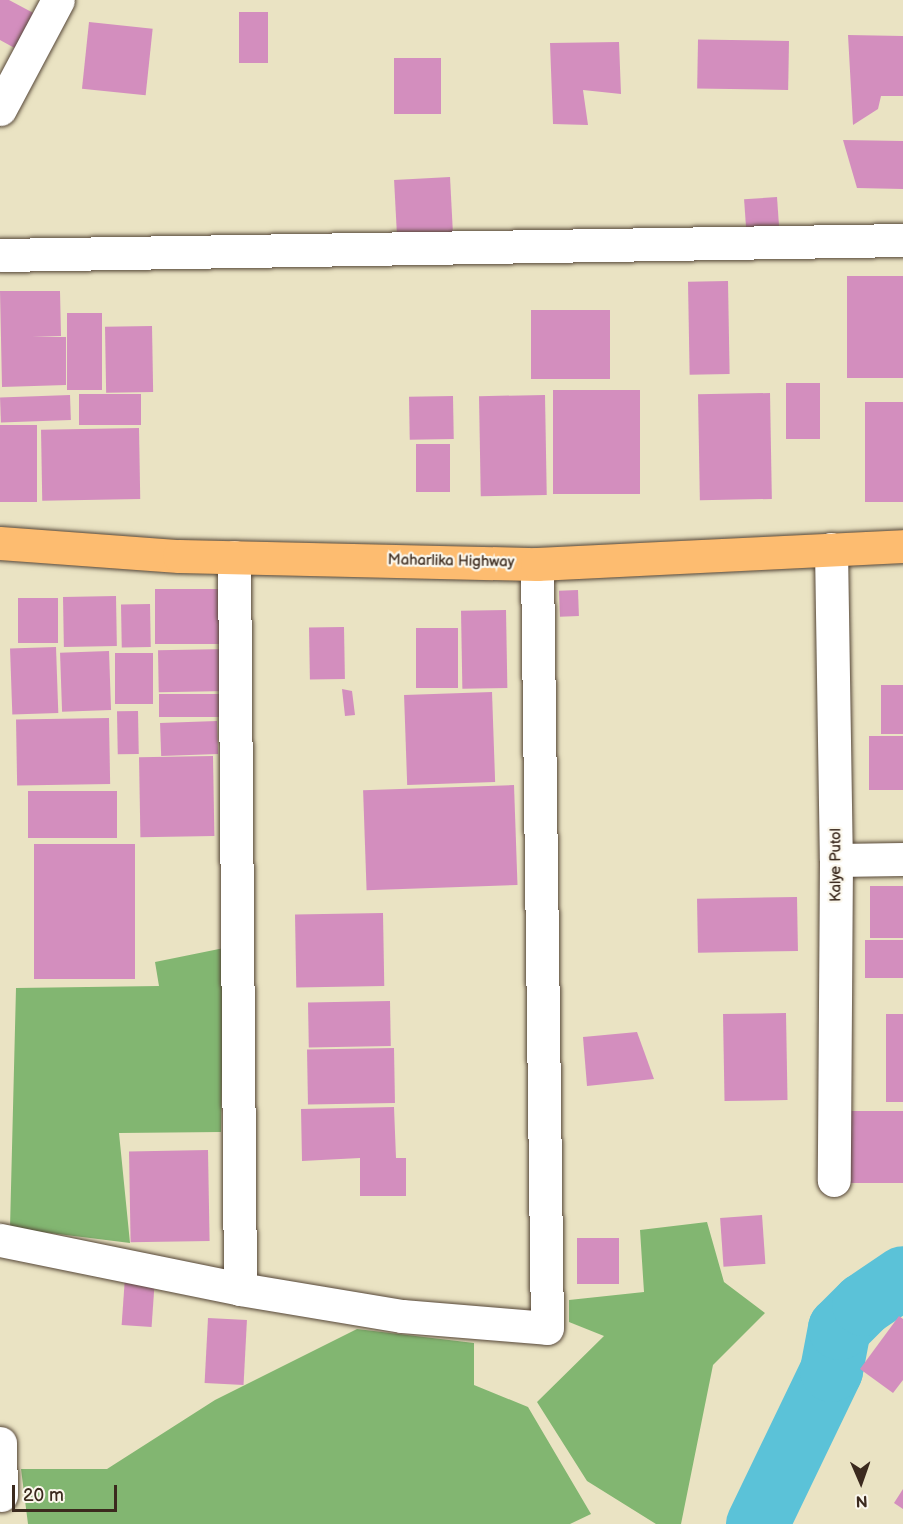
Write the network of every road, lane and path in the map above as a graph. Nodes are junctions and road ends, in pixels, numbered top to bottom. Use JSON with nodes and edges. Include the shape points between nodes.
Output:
{"nodes":[{"id":1,"x":58,"y":0,"type":"edge"},
{"id":2,"x":0,"y":109,"type":"edge"},
{"id":3,"x":903,"y":240,"type":"edge"},
{"id":4,"x":0,"y":255,"type":"edge"},
{"id":5,"x":0,"y":543,"type":"edge"},
{"id":6,"x":903,"y":546,"type":"edge"},
{"id":7,"x":831,"y":549,"type":"junction"},
{"id":8,"x":234,"y":557,"type":"junction"},
{"id":9,"x":537,"y":564,"type":"junction"},
{"id":10,"x":836,"y":860,"type":"junction"},
{"id":11,"x":903,"y":860,"type":"edge"},
{"id":12,"x":834,"y":1180,"type":"dead end"},
{"id":13,"x":0,"y":1240,"type":"edge"},
{"id":14,"x":240,"y":1289,"type":"junction"},
{"id":15,"x":0,"y":1443,"type":"edge"},
{"id":16,"x":1,"y":1494,"type":"edge"}],
"edges":[{"from":1,"to":2,"type":"street"},
{"from":3,"to":4,"type":"street"},
{"from":5,"to":8,"type":"highway","name":"Maharlika Highway"},
{"from":6,"to":7,"type":"highway","name":"Maharlika Highway"},
{"from":7,"to":9,"type":"highway","name":"Maharlika Highway"},
{"from":7,"to":10,"type":"street","name":"Kalye Putol"},
{"from":8,"to":9,"type":"highway","name":"Maharlika Highway"},
{"from":8,"to":14,"type":"street"},
{"from":9,"to":14,"type":"street","via":[[547,1328],[402,1316]]},
{"from":10,"to":11,"type":"street"},
{"from":10,"to":12,"type":"street","name":"Kalye Putol"},
{"from":13,"to":14,"type":"street"},
{"from":15,"to":16,"type":"street"}]}
